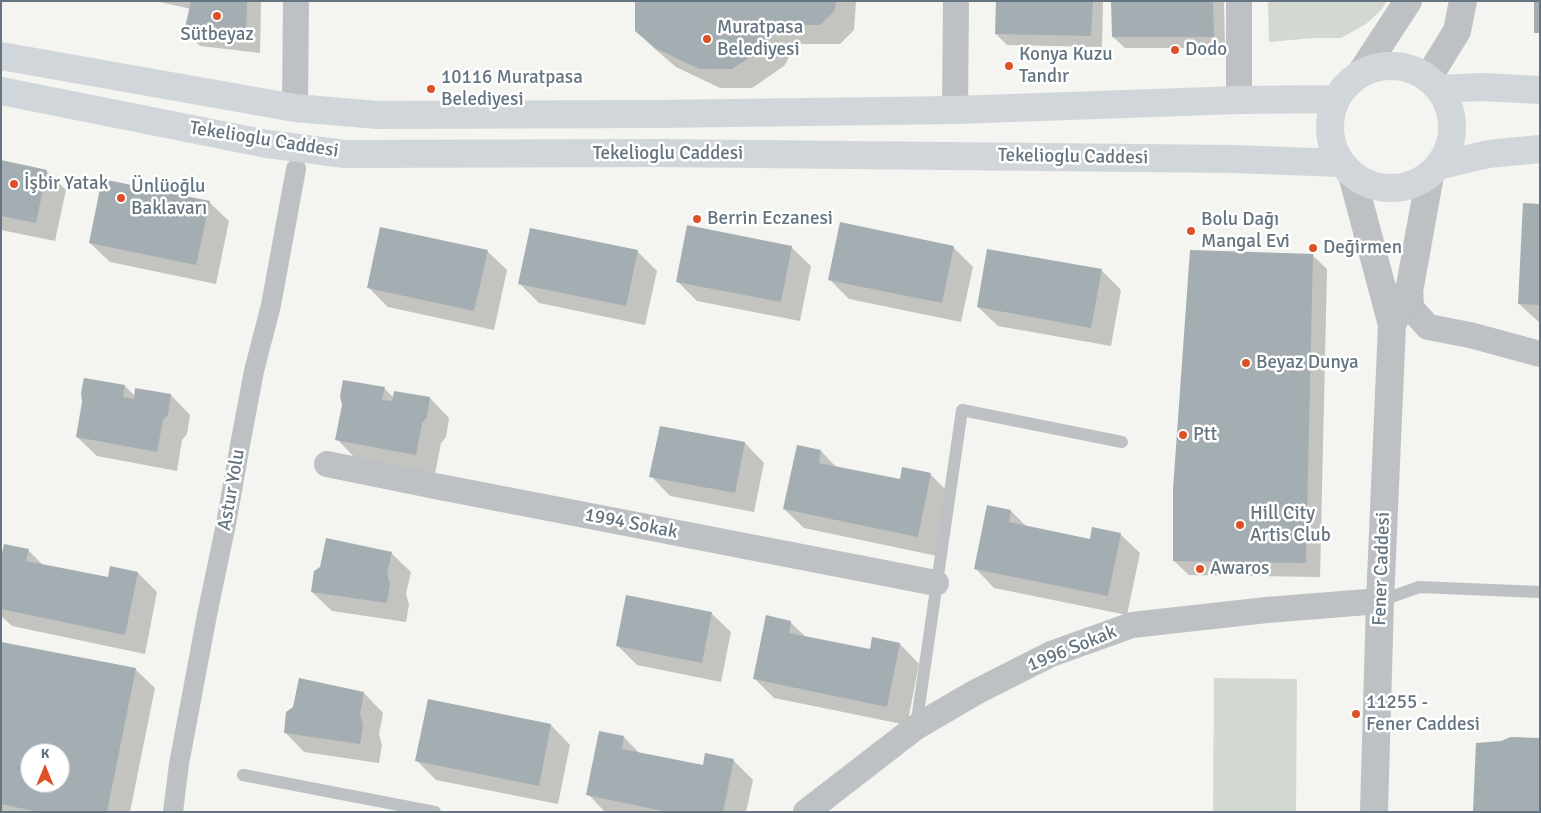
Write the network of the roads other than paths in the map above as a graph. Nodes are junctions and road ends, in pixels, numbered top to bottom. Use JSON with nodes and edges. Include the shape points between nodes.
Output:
{"nodes":[{"id":1,"x":296,"y":1,"type":"edge"},
{"id":2,"x":956,"y":1,"type":"edge"},
{"id":3,"x":1238,"y":1,"type":"edge"},
{"id":4,"x":1408,"y":1,"type":"edge"},
{"id":5,"x":1462,"y":1,"type":"edge"},
{"id":6,"x":1,"y":56,"type":"edge"},
{"id":7,"x":1361,"y":73,"type":"junction"},
{"id":8,"x":1434,"y":83,"type":"junction"},
{"id":9,"x":1540,"y":90,"type":"edge"},
{"id":10,"x":1,"y":91,"type":"edge"},
{"id":11,"x":1336,"y":99,"type":"junction"},
{"id":12,"x":1239,"y":100,"type":"junction"},
{"id":13,"x":294,"y":108,"type":"junction"},
{"id":14,"x":955,"y":110,"type":"junction"},
{"id":15,"x":1540,"y":149,"type":"edge"},
{"id":16,"x":296,"y":169,"type":"dead end"},
{"id":17,"x":1346,"y":169,"type":"junction"},
{"id":18,"x":1434,"y":170,"type":"junction"},
{"id":19,"x":1410,"y":286,"type":"junction"},
{"id":20,"x":1392,"y":325,"type":"junction"},
{"id":21,"x":1540,"y":354,"type":"edge"},
{"id":22,"x":1122,"y":442,"type":"dead end"},
{"id":23,"x":327,"y":464,"type":"dead end"},
{"id":24,"x":936,"y":583,"type":"junction"},
{"id":25,"x":1540,"y":592,"type":"edge"},
{"id":26,"x":1380,"y":601,"type":"junction"},
{"id":27,"x":916,"y":727,"type":"junction"},
{"id":28,"x":244,"y":775,"type":"dead end"},
{"id":29,"x":173,"y":812,"type":"edge"},
{"id":30,"x":435,"y":812,"type":"edge"},
{"id":31,"x":806,"y":812,"type":"edge"},
{"id":32,"x":1374,"y":812,"type":"edge"}],
"edges":[{"from":1,"to":13,"type":"street"},
{"from":2,"to":14,"type":"street"},
{"from":3,"to":12,"type":"street"},
{"from":4,"to":7,"type":"street"},
{"from":5,"to":8,"type":"street","via":[[1457,31]]},
{"from":6,"to":13,"type":"main road","name":"Tekelioglu Caddesi"},
{"from":7,"to":8,"type":"main road","via":[[1377,67],[1396,66],[1413,70]]},
{"from":7,"to":11,"type":"main road","via":[[1346,84]]},
{"from":8,"to":9,"type":"main road"},
{"from":8,"to":18,"type":"main road","via":[[1448,103],[1452,136],[1447,152]]},
{"from":10,"to":17,"type":"main road","name":"Tekelioglu Caddesi","via":[[267,144],[345,154],[1234,159]]},
{"from":11,"to":12,"type":"main road","name":"Tekelioglu Caddesi"},
{"from":11,"to":17,"type":"main road","via":[[1330,114],[1329,131],[1333,148]]},
{"from":12,"to":14,"type":"main road","name":"Tekelioglu Caddesi"},
{"from":13,"to":14,"type":"main road","name":"Tekelioglu Caddesi","via":[[378,115]]},
{"from":15,"to":18,"type":"main road","via":[[1488,154]]},
{"from":16,"to":29,"type":"street","name":"Astur Yolu","via":[[207,615]]},
{"from":17,"to":18,"type":"main road","via":[[1370,185],[1391,188],[1412,185]]},
{"from":17,"to":20,"type":"street"},
{"from":18,"to":19,"type":"street"},
{"from":19,"to":20,"type":"street"},
{"from":19,"to":21,"type":"street","via":[[1412,308],[1428,327]]},
{"from":20,"to":26,"type":"street","name":"Fener Caddesi"},
{"from":22,"to":24,"type":"lane","via":[[962,410]]},
{"from":23,"to":24,"type":"street","name":"1994 Sokak"},
{"from":24,"to":27,"type":"lane"},
{"from":25,"to":26,"type":"lane","via":[[1419,587]]},
{"from":26,"to":27,"type":"street","name":"1996 Sokak","via":[[1132,625],[1051,654]]},
{"from":26,"to":32,"type":"street","name":"Fener Caddesi"},
{"from":27,"to":31,"type":"street","name":"1996 Sokak"},
{"from":28,"to":30,"type":"lane"}]}
